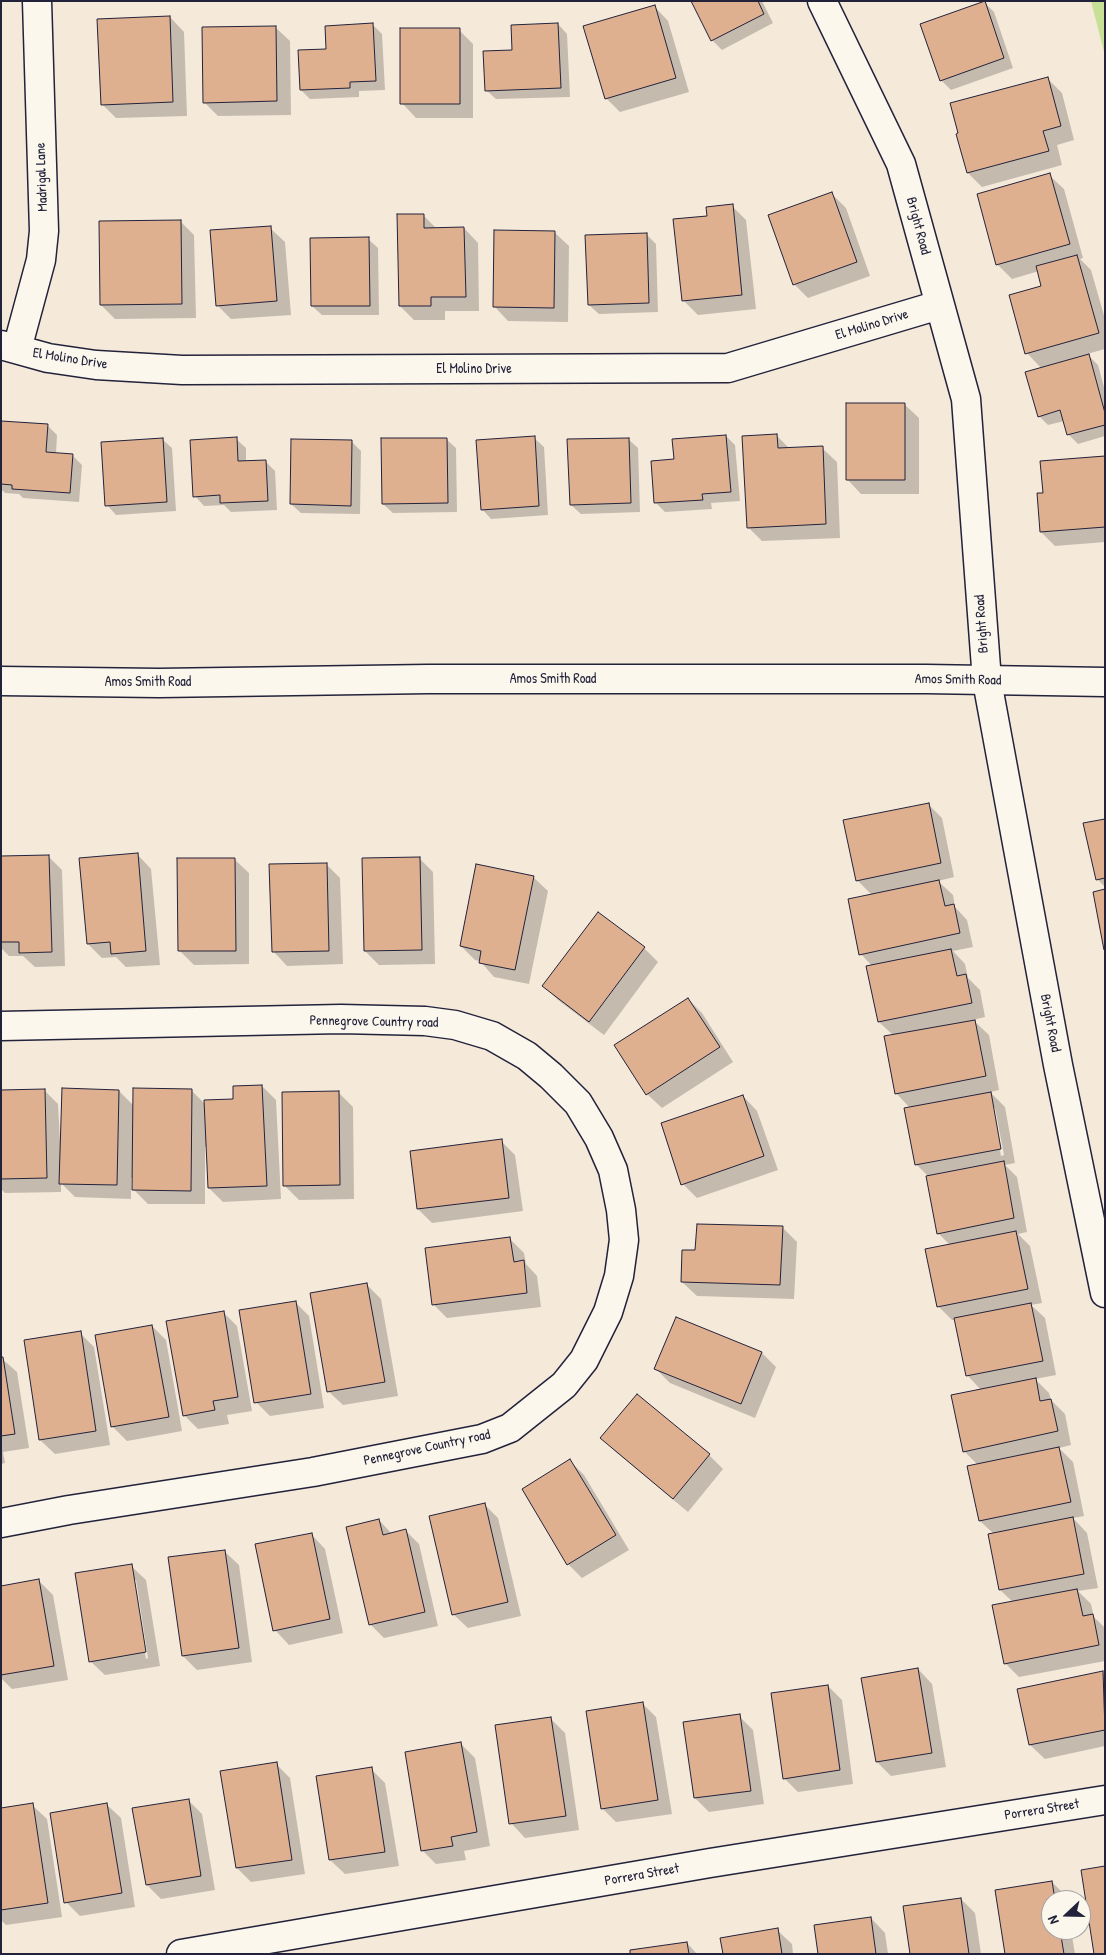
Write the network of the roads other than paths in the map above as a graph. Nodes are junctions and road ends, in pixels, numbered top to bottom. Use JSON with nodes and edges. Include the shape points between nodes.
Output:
{"nodes":[{"id":1,"x":37,"y":1,"type":"edge"},
{"id":2,"x":822,"y":1,"type":"edge"},
{"id":3,"x":939,"y":305,"type":"junction"},
{"id":4,"x":9,"y":347,"type":"edge"},
{"id":5,"x":1,"y":681,"type":"edge"},
{"id":6,"x":987,"y":681,"type":"junction"},
{"id":7,"x":1105,"y":682,"type":"edge"},
{"id":8,"x":1,"y":1026,"type":"edge"},
{"id":9,"x":1105,"y":1293,"type":"edge"},
{"id":10,"x":1,"y":1523,"type":"edge"},
{"id":11,"x":1105,"y":1800,"type":"edge"},
{"id":12,"x":181,"y":1954,"type":"edge"}],
"edges":[{"from":1,"to":4,"type":"street","name":"Madrigal Lane","via":[[44,231],[41,260]]},
{"from":2,"to":3,"type":"street","name":"Bright Road","via":[[900,164]]},
{"from":3,"to":4,"type":"street","name":"El Molino Drive","via":[[728,368],[182,370],[96,365],[48,358]]},
{"from":3,"to":6,"type":"street","name":"Bright Road","via":[[966,399]]},
{"from":5,"to":6,"type":"street","name":"Amos Smith Road"},
{"from":6,"to":7,"type":"street","name":"Amos Smith Road"},
{"from":6,"to":9,"type":"street","name":"Bright Road","via":[[1058,1065]]},
{"from":8,"to":10,"type":"street","name":"Pennegrove Country road","via":[[425,1021],[492,1036],[527,1056],[578,1103],[613,1170],[624,1240],[619,1276],[608,1312],[584,1360],[564,1385],[510,1428],[482,1439],[332,1468]]},
{"from":11,"to":12,"type":"street","name":"Porrera Street","via":[[710,1863]]}]}
